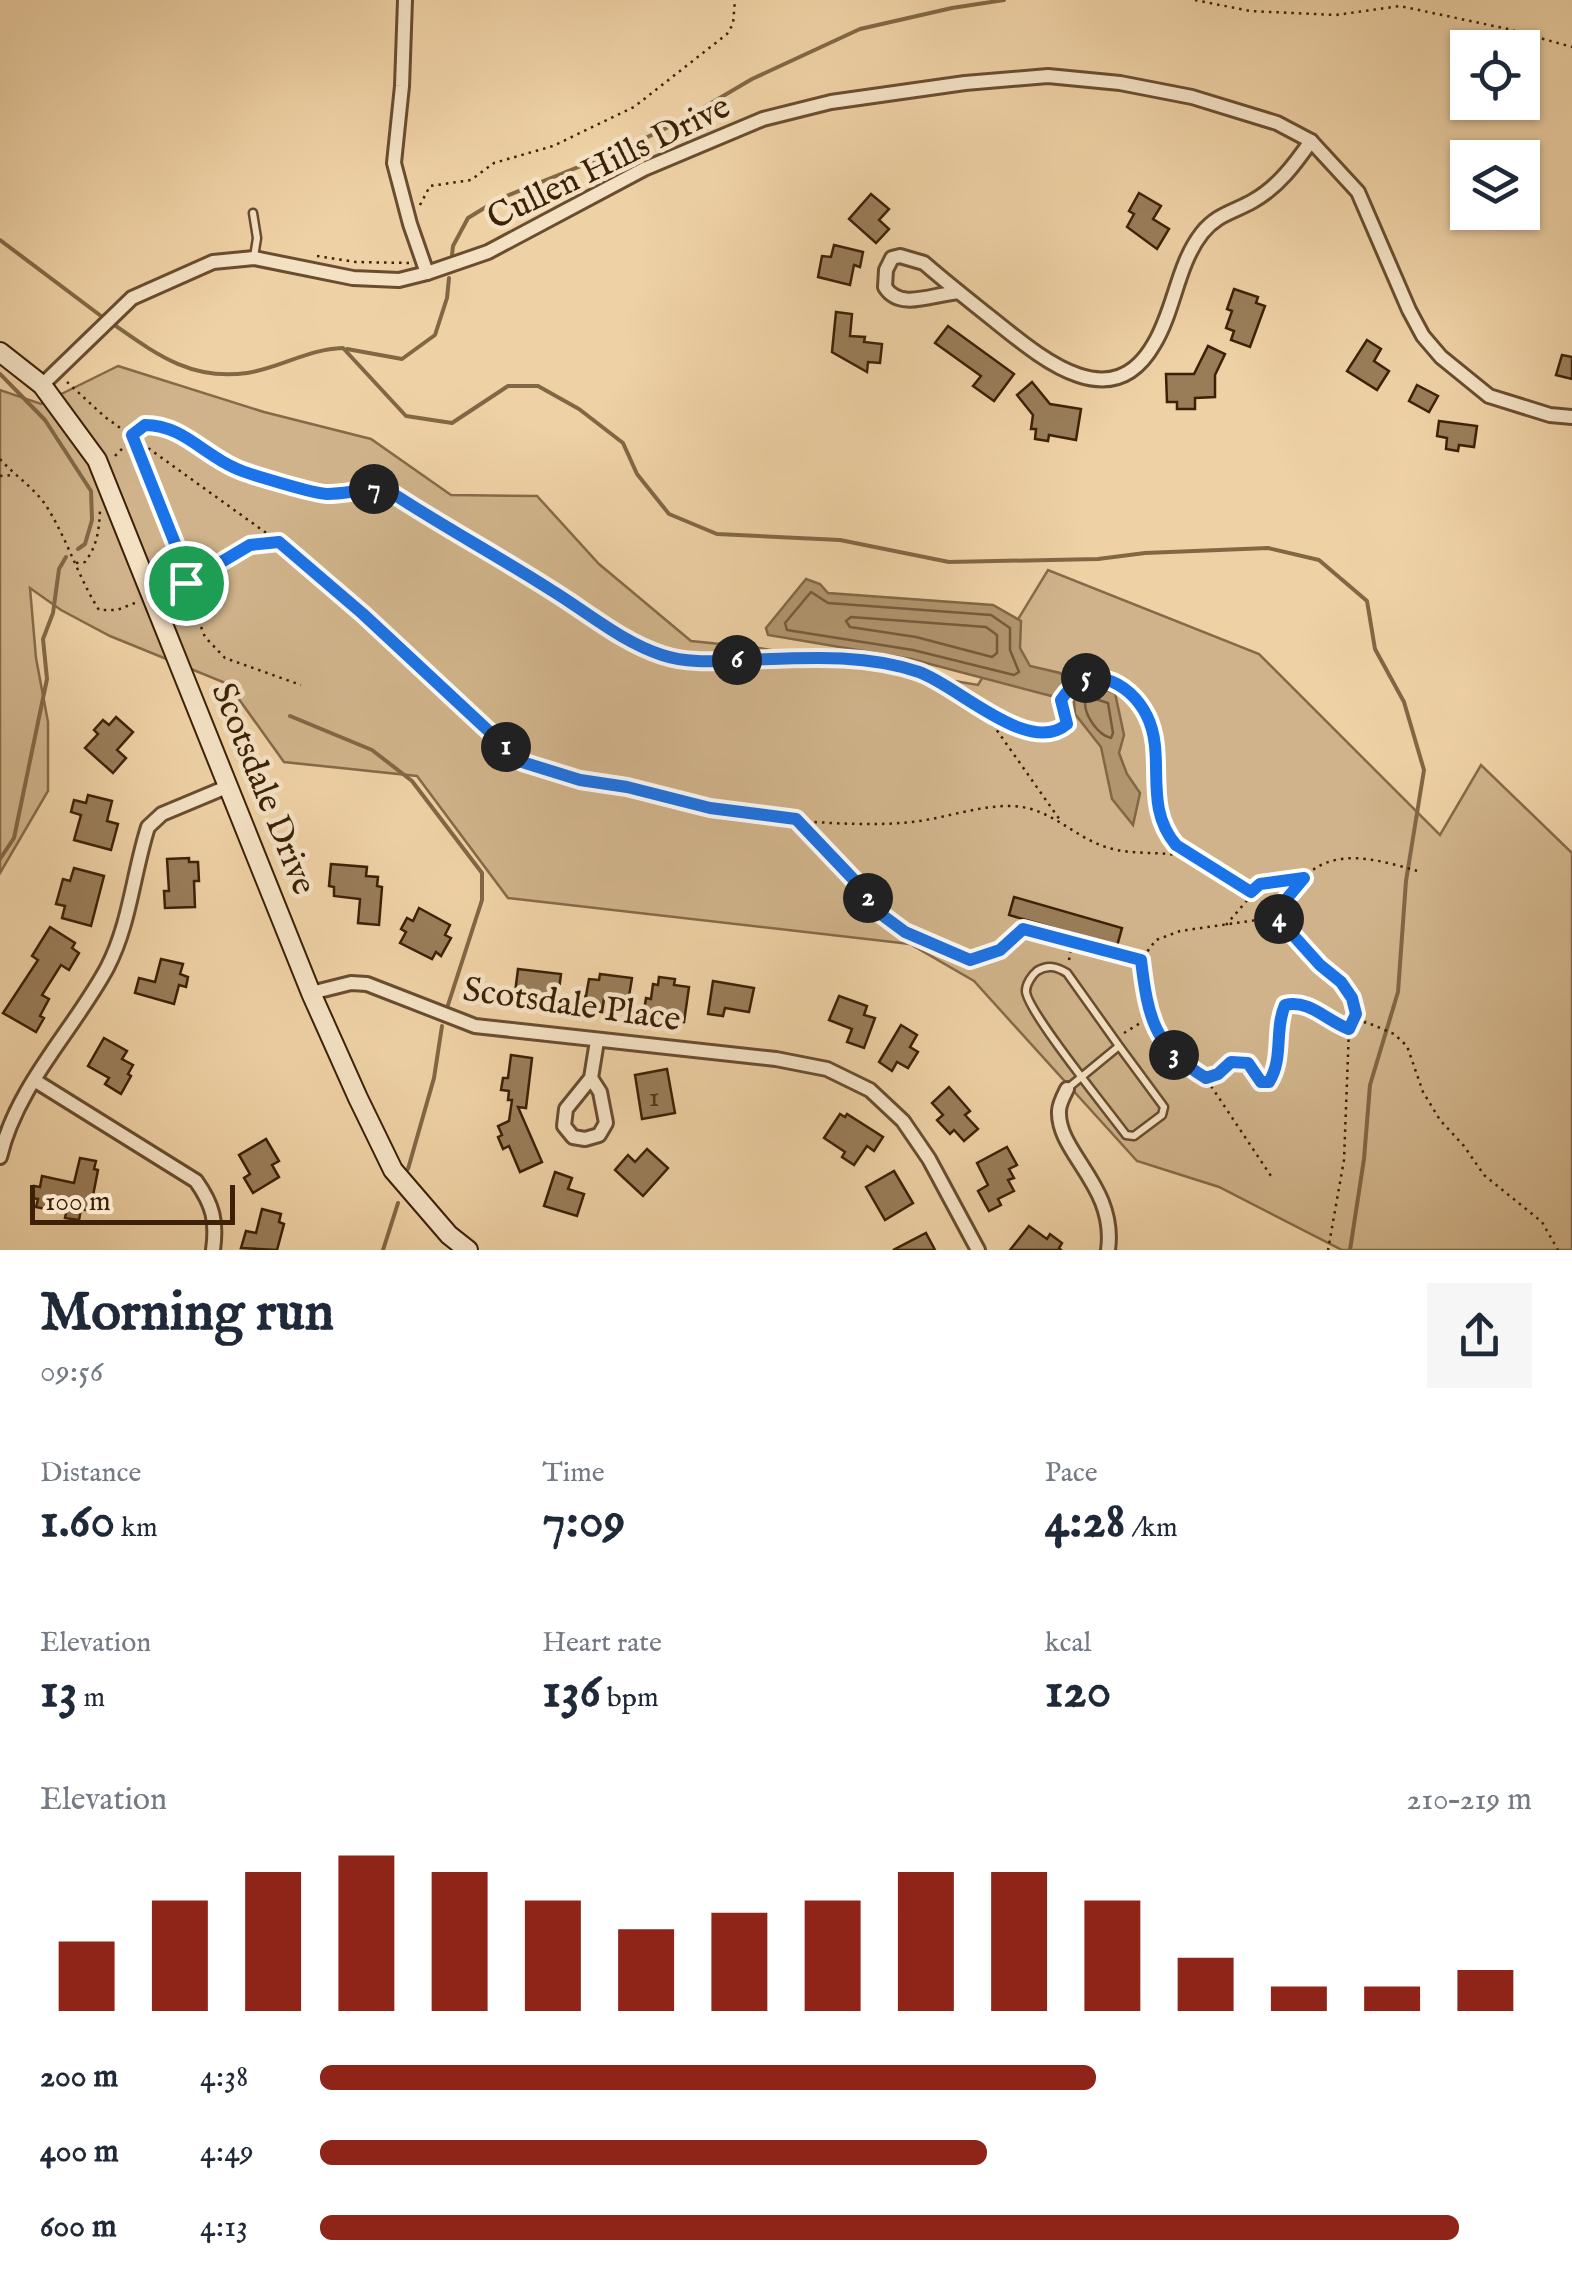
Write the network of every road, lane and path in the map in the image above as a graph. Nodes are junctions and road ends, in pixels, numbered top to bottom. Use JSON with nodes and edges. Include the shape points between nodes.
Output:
{"nodes":[{"id":1,"x":405,"y":0,"type":"edge"},
{"id":2,"x":736,"y":0,"type":"edge"},
{"id":3,"x":1194,"y":0,"type":"edge"},
{"id":4,"x":1572,"y":46,"type":"edge"},
{"id":5,"x":1311,"y":142,"type":"junction"},
{"id":6,"x":253,"y":213,"type":"dead end"},
{"id":7,"x":419,"y":214,"type":"dead end"},
{"id":8,"x":318,"y":256,"type":"dead end"},
{"id":9,"x":254,"y":258,"type":"junction"},
{"id":10,"x":414,"y":262,"type":"dead end"},
{"id":11,"x":428,"y":274,"type":"junction"},
{"id":12,"x":959,"y":292,"type":"junction"},
{"id":13,"x":0,"y":352,"type":"edge"},
{"id":14,"x":65,"y":376,"type":"dead end"},
{"id":15,"x":42,"y":385,"type":"junction"},
{"id":16,"x":1572,"y":417,"type":"edge"},
{"id":17,"x":132,"y":435,"type":"junction"},
{"id":18,"x":0,"y":459,"type":"edge"},
{"id":19,"x":0,"y":476,"type":"edge"},
{"id":20,"x":14,"y":476,"type":"junction"},
{"id":21,"x":105,"y":477,"type":"junction"},
{"id":22,"x":100,"y":508,"type":"dead end"},
{"id":23,"x":279,"y":542,"type":"junction"},
{"id":24,"x":76,"y":562,"type":"junction"},
{"id":25,"x":186,"y":583,"type":"junction"},
{"id":26,"x":162,"y":592,"type":"dead end"},
{"id":27,"x":135,"y":603,"type":"dead end"},
{"id":28,"x":301,"y":685,"type":"dead end"},
{"id":29,"x":983,"y":709,"type":"junction"},
{"id":30,"x":229,"y":786,"type":"junction"},
{"id":31,"x":796,"y":819,"type":"junction"},
{"id":32,"x":1061,"y":821,"type":"junction"},
{"id":33,"x":1192,"y":858,"type":"junction"},
{"id":34,"x":1421,"y":872,"type":"dead end"},
{"id":35,"x":1304,"y":878,"type":"junction"},
{"id":36,"x":1251,"y":892,"type":"junction"},
{"id":37,"x":1274,"y":914,"type":"junction"},
{"id":38,"x":1226,"y":925,"type":"junction"},
{"id":39,"x":1073,"y":942,"type":"junction"},
{"id":40,"x":1141,"y":960,"type":"junction"},
{"id":41,"x":1067,"y":972,"type":"junction"},
{"id":42,"x":311,"y":993,"type":"junction"},
{"id":43,"x":1150,"y":1017,"type":"junction"},
{"id":44,"x":1349,"y":1029,"type":"junction"},
{"id":45,"x":596,"y":1041,"type":"junction"},
{"id":46,"x":1117,"y":1042,"type":"junction"},
{"id":47,"x":1082,"y":1076,"type":"junction"},
{"id":48,"x":590,"y":1078,"type":"junction"},
{"id":49,"x":1206,"y":1078,"type":"junction"},
{"id":50,"x":34,"y":1080,"type":"junction"},
{"id":51,"x":1067,"y":1089,"type":"joint"},
{"id":52,"x":0,"y":1157,"type":"edge"},
{"id":53,"x":1271,"y":1176,"type":"dead end"},
{"id":54,"x":213,"y":1250,"type":"edge"},
{"id":55,"x":468,"y":1250,"type":"edge"},
{"id":56,"x":978,"y":1250,"type":"edge"},
{"id":57,"x":1108,"y":1250,"type":"edge"},
{"id":58,"x":1328,"y":1250,"type":"edge"},
{"id":59,"x":1558,"y":1250,"type":"edge"}],
"edges":[{"from":1,"to":11,"type":"street","via":[[394,162]]},
{"from":2,"to":7,"type":"path","via":[[728,34],[634,107],[553,146],[494,163],[471,180],[430,186]]},
{"from":3,"to":4,"type":"path","via":[[1250,11],[1336,15],[1400,6]]},
{"from":5,"to":11,"type":"street","name":"Cullen Hills Drive","via":[[1237,108],[1085,78],[1007,78],[869,96],[763,119],[628,177],[488,252]]},
{"from":5,"to":12,"type":"street","via":[[1271,188],[1214,219],[1201,234],[1156,343],[1127,375],[1100,380],[1062,370]]},
{"from":5,"to":16,"type":"street","name":"Cullen Hills Drive","via":[[1358,192],[1409,310],[1440,357],[1488,396]]},
{"from":6,"to":9,"type":"lane"},
{"from":8,"to":10,"type":"path"},
{"from":9,"to":11,"type":"street","name":"Cullen Hills Drive","via":[[353,278]]},
{"from":9,"to":15,"type":"street","name":"Cullen Hills Drive","via":[[213,262],[132,298]]},
{"from":12,"to":12,"type":"street","via":[[911,258],[892,258],[886,270],[885,288],[896,300]]},
{"from":13,"to":15,"type":"street","name":"Scotsdale Drive"},
{"from":14,"to":17,"type":"path"},
{"from":15,"to":21,"type":"street","name":"Scotsdale Drive"},
{"from":17,"to":21,"type":"path"},
{"from":17,"to":23,"type":"path"},
{"from":17,"to":25,"type":"path"},
{"from":17,"to":29,"type":"path","via":[[159,425],[238,470],[325,494],[389,491],[661,655],[694,662],[866,661],[920,672]]},
{"from":18,"to":20,"type":"path"},
{"from":19,"to":20,"type":"path"},
{"from":20,"to":24,"type":"path","via":[[43,502]]},
{"from":21,"to":30,"type":"street","name":"Scotsdale Drive"},
{"from":22,"to":24,"type":"path","via":[[92,552]]},
{"from":23,"to":25,"type":"path","via":[[250,545]]},
{"from":23,"to":31,"type":"path","via":[[522,762],[710,808]]},
{"from":24,"to":27,"type":"path","via":[[100,610]]},
{"from":25,"to":26,"type":"path"},
{"from":25,"to":28,"type":"path","via":[[205,637],[225,658]]},
{"from":29,"to":32,"type":"path"},
{"from":29,"to":33,"type":"path","via":[[1020,728],[1057,733],[1067,724],[1061,700],[1072,684],[1099,677],[1116,684],[1146,714],[1159,814],[1166,834]]},
{"from":30,"to":42,"type":"street","name":"Scotsdale Drive"},
{"from":30,"to":50,"type":"street","via":[[162,814],[148,827],[121,938]]},
{"from":31,"to":32,"type":"path","via":[[899,824],[1014,806]]},
{"from":31,"to":39,"type":"path","via":[[878,912],[954,954],[984,956],[1023,929]]},
{"from":32,"to":33,"type":"path","via":[[1109,848]]},
{"from":33,"to":36,"type":"path"},
{"from":34,"to":35,"type":"path","via":[[1350,858],[1330,860]]},
{"from":35,"to":36,"type":"path","via":[[1260,884]]},
{"from":35,"to":37,"type":"path"},
{"from":36,"to":37,"type":"path"},
{"from":36,"to":38,"type":"path"},
{"from":37,"to":38,"type":"path"},
{"from":37,"to":44,"type":"path","via":[[1352,998],[1356,1014]]},
{"from":38,"to":40,"type":"path","via":[[1156,940]]},
{"from":39,"to":40,"type":"path"},
{"from":39,"to":41,"type":"path"},
{"from":40,"to":43,"type":"path"},
{"from":41,"to":46,"type":"lane"},
{"from":41,"to":47,"type":"lane","via":[[1039,970],[1026,991]]},
{"from":42,"to":45,"type":"street","name":"Scotsdale Place","via":[[368,984],[476,1026]]},
{"from":42,"to":55,"type":"street","name":"Scotsdale Drive","via":[[393,1170]]},
{"from":43,"to":46,"type":"path"},
{"from":43,"to":49,"type":"path","via":[[1182,1064]]},
{"from":44,"to":49,"type":"path","via":[[1310,1007],[1285,1005],[1269,1082],[1261,1082],[1248,1063],[1231,1062]]},
{"from":44,"to":58,"type":"path","via":[[1344,1160]]},
{"from":44,"to":59,"type":"path","via":[[1366,1022],[1407,1046],[1440,1120],[1484,1175],[1542,1222]]},
{"from":45,"to":48,"type":"street"},
{"from":45,"to":56,"type":"street","name":"Scotsdale Place","via":[[776,1059],[830,1070],[870,1090],[903,1120]]},
{"from":46,"to":47,"type":"lane"},
{"from":46,"to":47,"type":"lane","via":[[1164,1107],[1162,1115],[1126,1135]]},
{"from":47,"to":51,"type":"lane"},
{"from":48,"to":48,"type":"street","via":[[606,1123],[599,1135],[573,1137],[564,1126],[566,1109]]},
{"from":49,"to":53,"type":"path"},
{"from":50,"to":52,"type":"street"},
{"from":50,"to":54,"type":"street","via":[[196,1181],[211,1202]]},
{"from":51,"to":57,"type":"street","via":[[1058,1112],[1105,1205]]}]}
